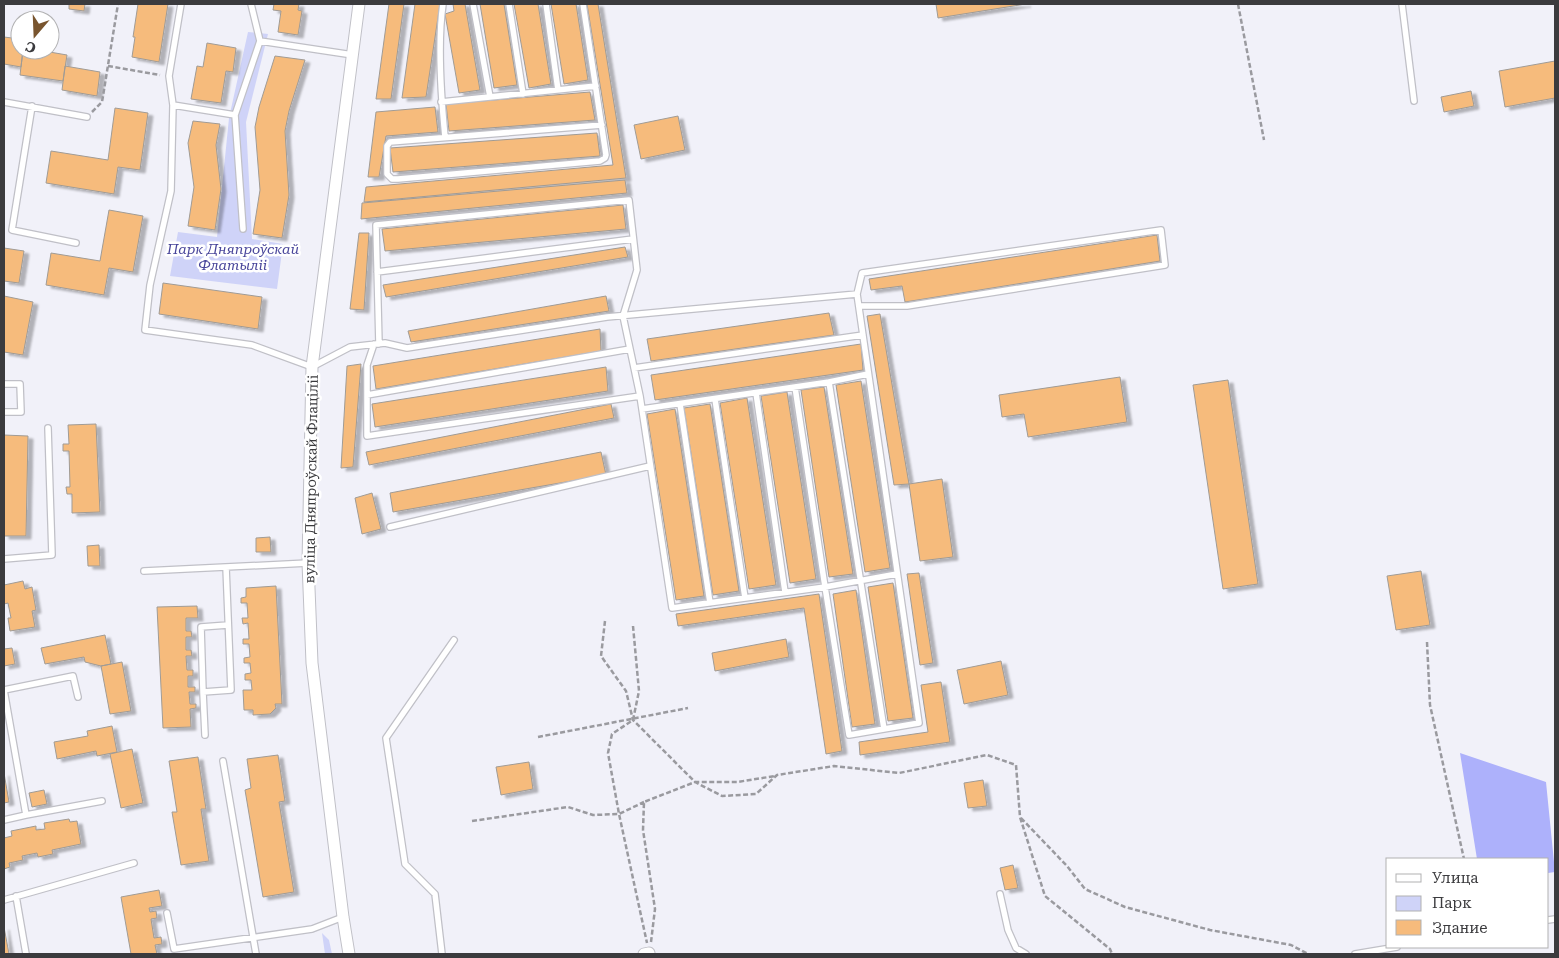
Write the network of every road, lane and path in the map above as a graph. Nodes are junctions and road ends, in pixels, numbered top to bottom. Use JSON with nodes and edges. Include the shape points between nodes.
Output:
{"nodes":[{"id":1,"x":118,"y":4,"type":"edge"},
{"id":2,"x":181,"y":4,"type":"edge"},
{"id":3,"x":251,"y":4,"type":"edge"},
{"id":4,"x":359,"y":4,"type":"edge"},
{"id":5,"x":443,"y":4,"type":"edge"},
{"id":6,"x":473,"y":4,"type":"edge"},
{"id":7,"x":509,"y":4,"type":"edge"},
{"id":8,"x":546,"y":4,"type":"edge"},
{"id":9,"x":583,"y":4,"type":"edge"},
{"id":10,"x":1238,"y":4,"type":"edge"},
{"id":11,"x":1402,"y":4,"type":"edge"},
{"id":12,"x":260,"y":40,"type":"junction"},
{"id":13,"x":353,"y":55,"type":"junction"},
{"id":14,"x":108,"y":66,"type":"junction"},
{"id":15,"x":169,"y":76,"type":"junction"},
{"id":16,"x":596,"y":86,"type":"junction"},
{"id":17,"x":558,"y":90,"type":"junction"},
{"id":18,"x":523,"y":94,"type":"junction"},
{"id":19,"x":490,"y":97,"type":"junction"},
{"id":20,"x":1414,"y":100,"type":"dead end"},
{"id":21,"x":4,"y":102,"type":"edge"},
{"id":22,"x":441,"y":102,"type":"junction"},
{"id":23,"x":173,"y":105,"type":"junction"},
{"id":24,"x":32,"y":106,"type":"junction"},
{"id":25,"x":235,"y":115,"type":"junction"},
{"id":26,"x":87,"y":117,"type":"joint"},
{"id":27,"x":602,"y":125,"type":"junction"},
{"id":28,"x":445,"y":137,"type":"junction"},
{"id":29,"x":1264,"y":140,"type":"dead end"},
{"id":30,"x":243,"y":229,"type":"dead end"},
{"id":31,"x":633,"y":239,"type":"junction"},
{"id":32,"x":76,"y":242,"type":"dead end"},
{"id":33,"x":377,"y":272,"type":"junction"},
{"id":34,"x":857,"y":294,"type":"junction"},
{"id":35,"x":859,"y":306,"type":"junction"},
{"id":36,"x":623,"y":316,"type":"junction"},
{"id":37,"x":863,"y":335,"type":"junction"},
{"id":38,"x":377,"y":344,"type":"junction"},
{"id":39,"x":630,"y":349,"type":"junction"},
{"id":40,"x":312,"y":367,"type":"junction"},
{"id":41,"x":634,"y":368,"type":"junction"},
{"id":42,"x":868,"y":374,"type":"junction"},
{"id":43,"x":828,"y":382,"type":"junction"},
{"id":44,"x":4,"y":384,"type":"edge"},
{"id":45,"x":795,"y":387,"type":"junction"},
{"id":46,"x":756,"y":393,"type":"junction"},
{"id":47,"x":367,"y":395,"type":"junction"},
{"id":48,"x":640,"y":396,"type":"junction"},
{"id":49,"x":715,"y":398,"type":"junction"},
{"id":50,"x":680,"y":404,"type":"junction"},
{"id":51,"x":642,"y":409,"type":"junction"},
{"id":52,"x":4,"y":412,"type":"edge"},
{"id":53,"x":48,"y":428,"type":"dead end"},
{"id":54,"x":650,"y":466,"type":"junction"},
{"id":55,"x":390,"y":526,"type":"dead end"},
{"id":56,"x":4,"y":559,"type":"edge"},
{"id":57,"x":308,"y":563,"type":"junction"},
{"id":58,"x":226,"y":567,"type":"junction"},
{"id":59,"x":144,"y":571,"type":"dead end"},
{"id":60,"x":897,"y":574,"type":"junction"},
{"id":61,"x":859,"y":580,"type":"junction"},
{"id":62,"x":825,"y":587,"type":"junction"},
{"id":63,"x":785,"y":592,"type":"junction"},
{"id":64,"x":745,"y":598,"type":"junction"},
{"id":65,"x":710,"y":603,"type":"junction"},
{"id":66,"x":605,"y":621,"type":"dead end"},
{"id":67,"x":228,"y":625,"type":"junction"},
{"id":68,"x":633,"y":626,"type":"dead end"},
{"id":69,"x":454,"y":640,"type":"dead end"},
{"id":70,"x":1427,"y":642,"type":"dead end"},
{"id":71,"x":203,"y":692,"type":"junction"},
{"id":72,"x":78,"y":697,"type":"dead end"},
{"id":73,"x":688,"y":708,"type":"dead end"},
{"id":74,"x":633,"y":720,"type":"junction"},
{"id":75,"x":884,"y":729,"type":"junction"},
{"id":76,"x":205,"y":735,"type":"dead end"},
{"id":77,"x":538,"y":737,"type":"dead end"},
{"id":78,"x":223,"y":761,"type":"dead end"},
{"id":79,"x":776,"y":776,"type":"junction"},
{"id":80,"x":695,"y":782,"type":"junction"},
{"id":81,"x":102,"y":801,"type":"dead end"},
{"id":82,"x":644,"y":802,"type":"junction"},
{"id":83,"x":619,"y":814,"type":"junction"},
{"id":84,"x":26,"y":815,"type":"junction"},
{"id":85,"x":1020,"y":817,"type":"junction"},
{"id":86,"x":4,"y":820,"type":"edge"},
{"id":87,"x":472,"y":821,"type":"dead end"},
{"id":88,"x":1464,"y":858,"type":"edge"},
{"id":89,"x":134,"y":863,"type":"dead end"},
{"id":90,"x":1000,"y":894,"type":"dead end"},
{"id":91,"x":16,"y":896,"type":"junction"},
{"id":92,"x":4,"y":900,"type":"edge"},
{"id":93,"x":167,"y":913,"type":"dead end"},
{"id":94,"x":343,"y":917,"type":"junction"},
{"id":95,"x":254,"y":936,"type":"junction"},
{"id":96,"x":1391,"y":948,"type":"edge"},
{"id":97,"x":26,"y":954,"type":"edge"},
{"id":98,"x":256,"y":954,"type":"edge"},
{"id":99,"x":349,"y":954,"type":"edge"},
{"id":100,"x":442,"y":954,"type":"edge"},
{"id":101,"x":647,"y":954,"type":"edge"},
{"id":102,"x":1026,"y":954,"type":"edge"},
{"id":103,"x":1112,"y":954,"type":"edge"},
{"id":104,"x":1308,"y":954,"type":"edge"},
{"id":105,"x":1356,"y":954,"type":"edge"}],
"edges":[{"from":1,"to":14,"type":"path"},
{"from":2,"to":15,"type":"lane"},
{"from":3,"to":12,"type":"lane"},
{"from":4,"to":13,"type":"street","name":"вуліца Дняпроўскай Флаціліі"},
{"from":5,"to":22,"type":"lane"},
{"from":6,"to":19,"type":"lane"},
{"from":7,"to":18,"type":"lane"},
{"from":8,"to":17,"type":"lane"},
{"from":9,"to":16,"type":"lane"},
{"from":10,"to":29,"type":"path"},
{"from":11,"to":20,"type":"lane"},
{"from":12,"to":13,"type":"lane"},
{"from":12,"to":25,"type":"lane"},
{"from":13,"to":40,"type":"street","name":"вуліца Дняпроўскай Флаціліі"},
{"from":14,"to":15,"type":"path"},
{"from":14,"to":26,"type":"path","via":[[102,102]]},
{"from":15,"to":23,"type":"lane"},
{"from":16,"to":17,"type":"lane"},
{"from":16,"to":27,"type":"lane"},
{"from":17,"to":18,"type":"lane"},
{"from":18,"to":19,"type":"lane"},
{"from":19,"to":22,"type":"lane"},
{"from":21,"to":24,"type":"lane"},
{"from":22,"to":28,"type":"lane"},
{"from":23,"to":25,"type":"lane"},
{"from":23,"to":40,"type":"lane","via":[[171,192],[150,285],[145,330],[252,346]]},
{"from":24,"to":26,"type":"lane"},
{"from":24,"to":32,"type":"lane","via":[[12,230]]},
{"from":25,"to":30,"type":"lane"},
{"from":27,"to":28,"type":"lane"},
{"from":27,"to":28,"type":"lane","via":[[606,155],[600,161],[398,180],[388,174],[387,146],[390,142]]},
{"from":31,"to":33,"type":"lane"},
{"from":31,"to":33,"type":"lane","via":[[629,200],[376,225]]},
{"from":31,"to":36,"type":"lane","via":[[637,270]]},
{"from":33,"to":38,"type":"lane"},
{"from":34,"to":35,"type":"lane"},
{"from":34,"to":35,"type":"lane","via":[[862,273],[1161,230],[1166,265],[907,306]]},
{"from":34,"to":36,"type":"lane"},
{"from":35,"to":37,"type":"lane"},
{"from":36,"to":38,"type":"lane","via":[[407,348]]},
{"from":36,"to":39,"type":"lane"},
{"from":37,"to":41,"type":"lane"},
{"from":37,"to":42,"type":"lane"},
{"from":38,"to":40,"type":"lane","via":[[350,347]]},
{"from":38,"to":47,"type":"lane","via":[[367,365]]},
{"from":39,"to":41,"type":"lane"},
{"from":39,"to":47,"type":"lane"},
{"from":40,"to":57,"type":"street","name":"вуліца Дняпроўскай Флаціліі"},
{"from":41,"to":48,"type":"lane"},
{"from":42,"to":43,"type":"lane"},
{"from":42,"to":60,"type":"lane"},
{"from":43,"to":45,"type":"lane"},
{"from":43,"to":61,"type":"lane"},
{"from":44,"to":52,"type":"lane","via":[[20,384],[21,412]]},
{"from":45,"to":46,"type":"lane"},
{"from":45,"to":62,"type":"lane"},
{"from":46,"to":49,"type":"lane"},
{"from":46,"to":63,"type":"lane"},
{"from":47,"to":48,"type":"lane","via":[[367,436]]},
{"from":48,"to":51,"type":"lane"},
{"from":49,"to":50,"type":"lane"},
{"from":49,"to":64,"type":"lane"},
{"from":50,"to":51,"type":"lane"},
{"from":50,"to":65,"type":"lane"},
{"from":51,"to":54,"type":"lane"},
{"from":53,"to":56,"type":"lane","via":[[52,555]]},
{"from":54,"to":55,"type":"lane"},
{"from":54,"to":65,"type":"lane","via":[[672,608]]},
{"from":57,"to":58,"type":"lane"},
{"from":57,"to":94,"type":"street","name":"вуліца Дняпроўскай Флаціліі","via":[[312,663]]},
{"from":58,"to":59,"type":"lane"},
{"from":58,"to":67,"type":"lane"},
{"from":60,"to":61,"type":"lane"},
{"from":60,"to":75,"type":"lane","via":[[919,723]]},
{"from":61,"to":62,"type":"lane"},
{"from":61,"to":75,"type":"lane"},
{"from":62,"to":63,"type":"lane"},
{"from":62,"to":75,"type":"lane","via":[[849,735]]},
{"from":63,"to":64,"type":"lane"},
{"from":64,"to":65,"type":"lane"},
{"from":66,"to":74,"type":"path","via":[[601,656],[626,691]]},
{"from":67,"to":71,"type":"lane","via":[[201,627]]},
{"from":67,"to":71,"type":"lane","via":[[231,690]]},
{"from":68,"to":74,"type":"path","via":[[639,691]]},
{"from":69,"to":100,"type":"lane","via":[[386,738],[405,864],[436,894]]},
{"from":70,"to":88,"type":"path","via":[[1430,705]]},
{"from":71,"to":76,"type":"lane"},
{"from":72,"to":84,"type":"lane","via":[[73,676],[4,690]]},
{"from":73,"to":74,"type":"path"},
{"from":74,"to":77,"type":"path"},
{"from":74,"to":80,"type":"path"},
{"from":74,"to":83,"type":"path","via":[[612,734],[608,753]]},
{"from":78,"to":95,"type":"lane"},
{"from":79,"to":80,"type":"path","via":[[737,782]]},
{"from":79,"to":80,"type":"path","via":[[756,794],[722,796]]},
{"from":79,"to":85,"type":"path","via":[[834,766],[898,773],[987,755],[1016,765]]},
{"from":80,"to":82,"type":"path"},
{"from":81,"to":84,"type":"lane"},
{"from":82,"to":83,"type":"path"},
{"from":82,"to":101,"type":"path","via":[[643,830],[656,908]]},
{"from":83,"to":87,"type":"path","via":[[593,816],[568,807]]},
{"from":83,"to":101,"type":"path"},
{"from":84,"to":86,"type":"lane"},
{"from":85,"to":103,"type":"path","via":[[1045,896]]},
{"from":85,"to":104,"type":"path","via":[[1085,889],[1125,906],[1210,930],[1291,945]]},
{"from":89,"to":91,"type":"lane"},
{"from":90,"to":102,"type":"lane","via":[[1008,930],[1016,948]]},
{"from":91,"to":92,"type":"lane"},
{"from":91,"to":97,"type":"lane"},
{"from":93,"to":95,"type":"lane","via":[[174,949]]},
{"from":94,"to":95,"type":"lane","via":[[312,929]]},
{"from":94,"to":99,"type":"street","name":"вуліца Дняпроўскай Флаціліі"},
{"from":95,"to":98,"type":"lane"},
{"from":96,"to":105,"type":"lane"}]}
